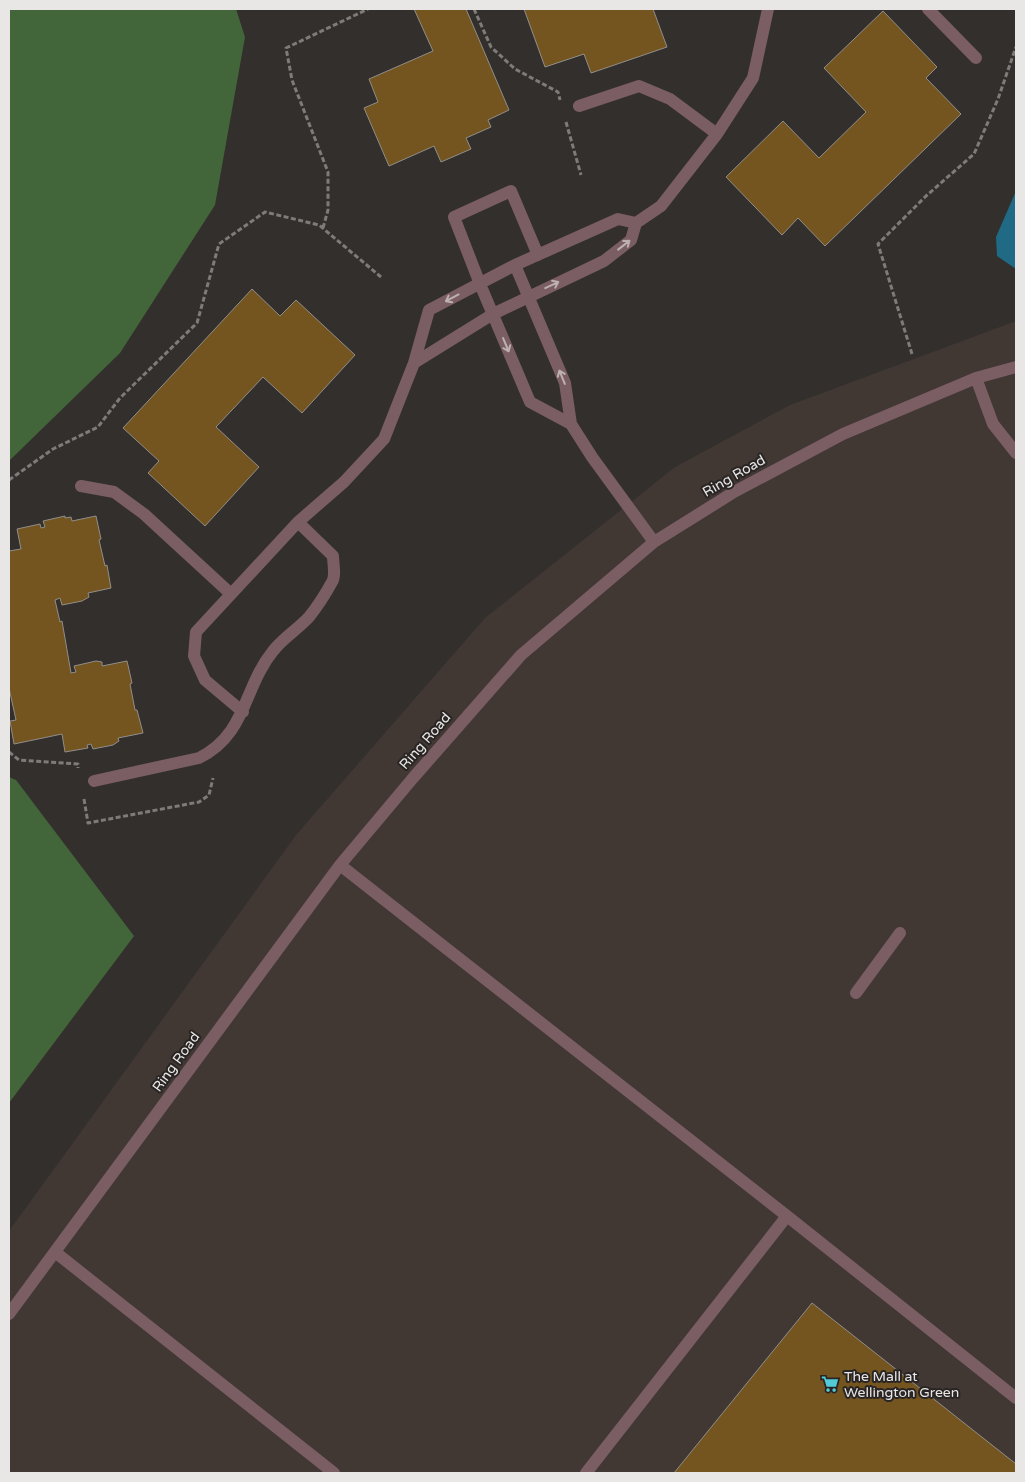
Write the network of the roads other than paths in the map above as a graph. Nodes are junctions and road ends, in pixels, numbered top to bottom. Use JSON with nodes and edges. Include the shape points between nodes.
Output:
{"nodes":[{"id":1,"x":768,"y":9,"type":"edge"},
{"id":2,"x":928,"y":9,"type":"edge"},
{"id":3,"x":976,"y":58,"type":"dead end"},
{"id":4,"x":579,"y":106,"type":"dead end"},
{"id":5,"x":717,"y":134,"type":"junction"},
{"id":6,"x":636,"y":223,"type":"junction"},
{"id":7,"x":538,"y":255,"type":"junction"},
{"id":8,"x":515,"y":265,"type":"junction"},
{"id":9,"x":480,"y":284,"type":"junction"},
{"id":10,"x":528,"y":296,"type":"junction"},
{"id":11,"x":493,"y":314,"type":"junction"},
{"id":12,"x":414,"y":363,"type":"junction"},
{"id":13,"x":1016,"y":367,"type":"edge"},
{"id":14,"x":976,"y":378,"type":"junction"},
{"id":15,"x":571,"y":424,"type":"junction"},
{"id":16,"x":1016,"y":453,"type":"edge"},
{"id":17,"x":81,"y":486,"type":"dead end"},
{"id":18,"x":298,"y":522,"type":"junction"},
{"id":19,"x":654,"y":542,"type":"junction"},
{"id":20,"x":231,"y":594,"type":"junction"},
{"id":21,"x":243,"y":712,"type":"junction"},
{"id":22,"x":94,"y":781,"type":"dead end"},
{"id":23,"x":340,"y":866,"type":"junction"},
{"id":24,"x":900,"y":933,"type":"dead end"},
{"id":25,"x":856,"y":993,"type":"dead end"},
{"id":26,"x":787,"y":1216,"type":"junction"},
{"id":27,"x":55,"y":1252,"type":"junction"},
{"id":28,"x":9,"y":1314,"type":"edge"},
{"id":29,"x":1016,"y":1398,"type":"edge"},
{"id":30,"x":334,"y":1473,"type":"edge"},
{"id":31,"x":586,"y":1473,"type":"edge"}],
"edges":[{"from":1,"to":5,"type":"lane","via":[[753,78]]},
{"from":2,"to":3,"type":"lane"},
{"from":4,"to":5,"type":"lane","via":[[640,86],[670,100]]},
{"from":5,"to":6,"type":"lane","via":[[660,206]]},
{"from":6,"to":7,"type":"lane","via":[[618,219]]},
{"from":10,"to":6,"type":"lane","one_way":true,"via":[[604,262],[631,240]]},
{"from":7,"to":8,"type":"lane"},
{"from":7,"to":9,"type":"lane","via":[[510,191],[454,217]]},
{"from":8,"to":9,"type":"lane"},
{"from":8,"to":10,"type":"lane"},
{"from":9,"to":11,"type":"lane"},
{"from":9,"to":12,"type":"lane","one_way":true,"via":[[429,310]]},
{"from":10,"to":11,"type":"lane"},
{"from":15,"to":10,"type":"lane","one_way":true,"via":[[565,383]]},
{"from":11,"to":12,"type":"lane"},
{"from":11,"to":15,"type":"lane","one_way":true,"via":[[530,402]]},
{"from":12,"to":18,"type":"lane","via":[[384,439],[344,482]]},
{"from":13,"to":14,"type":"lane","name":"Ring Road"},
{"from":14,"to":16,"type":"lane","via":[[994,424]]},
{"from":14,"to":19,"type":"lane","name":"Ring Road","via":[[843,434],[734,492]]},
{"from":15,"to":19,"type":"lane"},
{"from":17,"to":20,"type":"lane","via":[[114,492],[144,514]]},
{"from":18,"to":20,"type":"lane"},
{"from":18,"to":21,"type":"lane","via":[[333,556],[334,580],[309,616],[273,651],[254,682]]},
{"from":19,"to":23,"type":"lane","name":"Ring Road","via":[[521,655]]},
{"from":20,"to":21,"type":"lane","via":[[196,632],[194,656],[205,680]]},
{"from":21,"to":22,"type":"lane","via":[[232,731],[212,752],[199,758]]},
{"from":23,"to":26,"type":"lane"},
{"from":23,"to":27,"type":"lane","name":"Ring Road"},
{"from":24,"to":25,"type":"lane"},
{"from":26,"to":29,"type":"lane"},
{"from":26,"to":31,"type":"lane"},
{"from":27,"to":28,"type":"lane","name":"Ring Road"},
{"from":27,"to":30,"type":"lane"}]}
